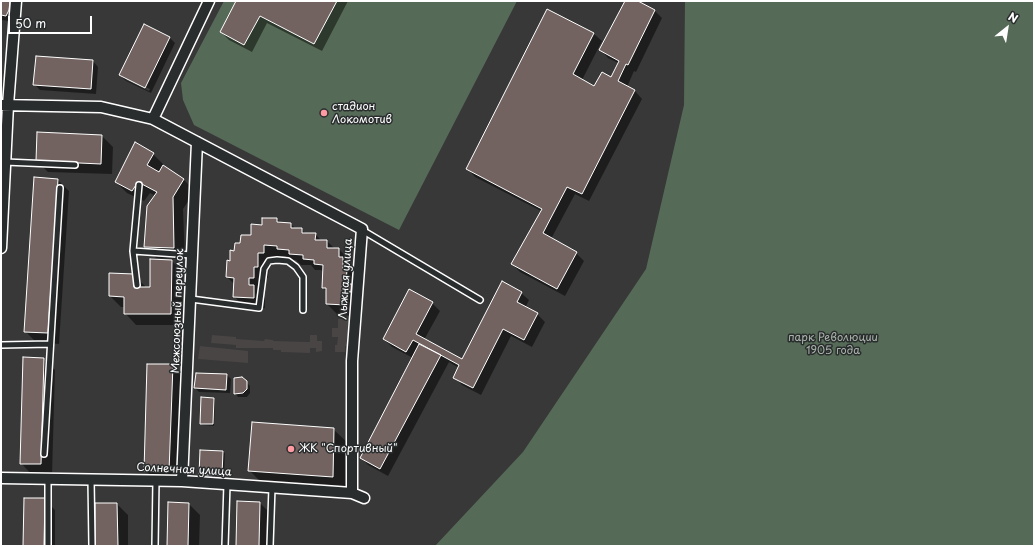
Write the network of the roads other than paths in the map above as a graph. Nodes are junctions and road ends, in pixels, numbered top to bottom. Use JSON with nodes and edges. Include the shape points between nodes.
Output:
{"nodes":[{"id":1,"x":16,"y":1,"type":"edge"},
{"id":2,"x":209,"y":1,"type":"edge"},
{"id":3,"x":4,"y":105,"type":"edge"},
{"id":4,"x":153,"y":119,"type":"junction"},
{"id":5,"x":197,"y":142,"type":"junction"},
{"id":6,"x":5,"y":162,"type":"junction"},
{"id":7,"x":76,"y":164,"type":"dead end"},
{"id":8,"x":139,"y":185,"type":"dead end"},
{"id":9,"x":60,"y":188,"type":"dead end"},
{"id":10,"x":362,"y":229,"type":"junction"},
{"id":11,"x":1,"y":248,"type":"edge"},
{"id":12,"x":133,"y":251,"type":"junction"},
{"id":13,"x":192,"y":255,"type":"junction"},
{"id":14,"x":137,"y":285,"type":"dead end"},
{"id":15,"x":191,"y":299,"type":"junction"},
{"id":16,"x":480,"y":300,"type":"dead end"},
{"id":17,"x":302,"y":310,"type":"dead end"},
{"id":18,"x":50,"y":344,"type":"junction"},
{"id":19,"x":1,"y":345,"type":"edge"},
{"id":20,"x":44,"y":454,"type":"dead end"},
{"id":21,"x":1,"y":478,"type":"edge"},
{"id":22,"x":48,"y":479,"type":"junction"},
{"id":23,"x":91,"y":480,"type":"junction"},
{"id":24,"x":156,"y":480,"type":"junction"},
{"id":25,"x":182,"y":481,"type":"junction"},
{"id":26,"x":227,"y":484,"type":"junction"},
{"id":27,"x":272,"y":487,"type":"junction"},
{"id":28,"x":352,"y":493,"type":"junction"},
{"id":29,"x":364,"y":498,"type":"dead end"},
{"id":30,"x":48,"y":546,"type":"edge"},
{"id":31,"x":92,"y":546,"type":"edge"},
{"id":32,"x":155,"y":546,"type":"edge"},
{"id":33,"x":225,"y":546,"type":"edge"},
{"id":34,"x":270,"y":546,"type":"edge"}],
"edges":[{"from":1,"to":3,"type":"street"},
{"from":2,"to":4,"type":"street"},
{"from":3,"to":4,"type":"street","name":"Лыжная улица","via":[[101,108]]},
{"from":3,"to":6,"type":"street"},
{"from":4,"to":5,"type":"street","name":"Лыжная улица"},
{"from":5,"to":10,"type":"street","name":"Лыжная улица"},
{"from":5,"to":13,"type":"street","name":"Межсоюзный переулок"},
{"from":6,"to":7,"type":"lane"},
{"from":6,"to":11,"type":"street"},
{"from":8,"to":12,"type":"lane"},
{"from":9,"to":18,"type":"lane"},
{"from":10,"to":16,"type":"lane"},
{"from":10,"to":28,"type":"street","name":"Лыжная улица","via":[[352,361]]},
{"from":12,"to":13,"type":"lane"},
{"from":12,"to":14,"type":"lane"},
{"from":13,"to":15,"type":"street","name":"Межсоюзный переулок"},
{"from":15,"to":17,"type":"lane","via":[[259,308],[264,269],[269,261],[288,261],[303,277]]},
{"from":15,"to":25,"type":"street","name":"Межсоюзный переулок"},
{"from":18,"to":19,"type":"lane"},
{"from":18,"to":20,"type":"lane"},
{"from":21,"to":22,"type":"street","name":"Солнечная улица"},
{"from":22,"to":23,"type":"street","name":"Солнечная улица"},
{"from":22,"to":30,"type":"lane"},
{"from":23,"to":24,"type":"street","name":"Солнечная улица"},
{"from":23,"to":31,"type":"lane"},
{"from":24,"to":25,"type":"street","name":"Солнечная улица"},
{"from":24,"to":32,"type":"lane"},
{"from":25,"to":26,"type":"street","name":"Солнечная улица"},
{"from":26,"to":27,"type":"street","name":"Солнечная улица"},
{"from":26,"to":33,"type":"lane"},
{"from":27,"to":28,"type":"street","name":"Солнечная улица"},
{"from":27,"to":34,"type":"lane"},
{"from":28,"to":29,"type":"street","name":"Солнечная улица"}]}
